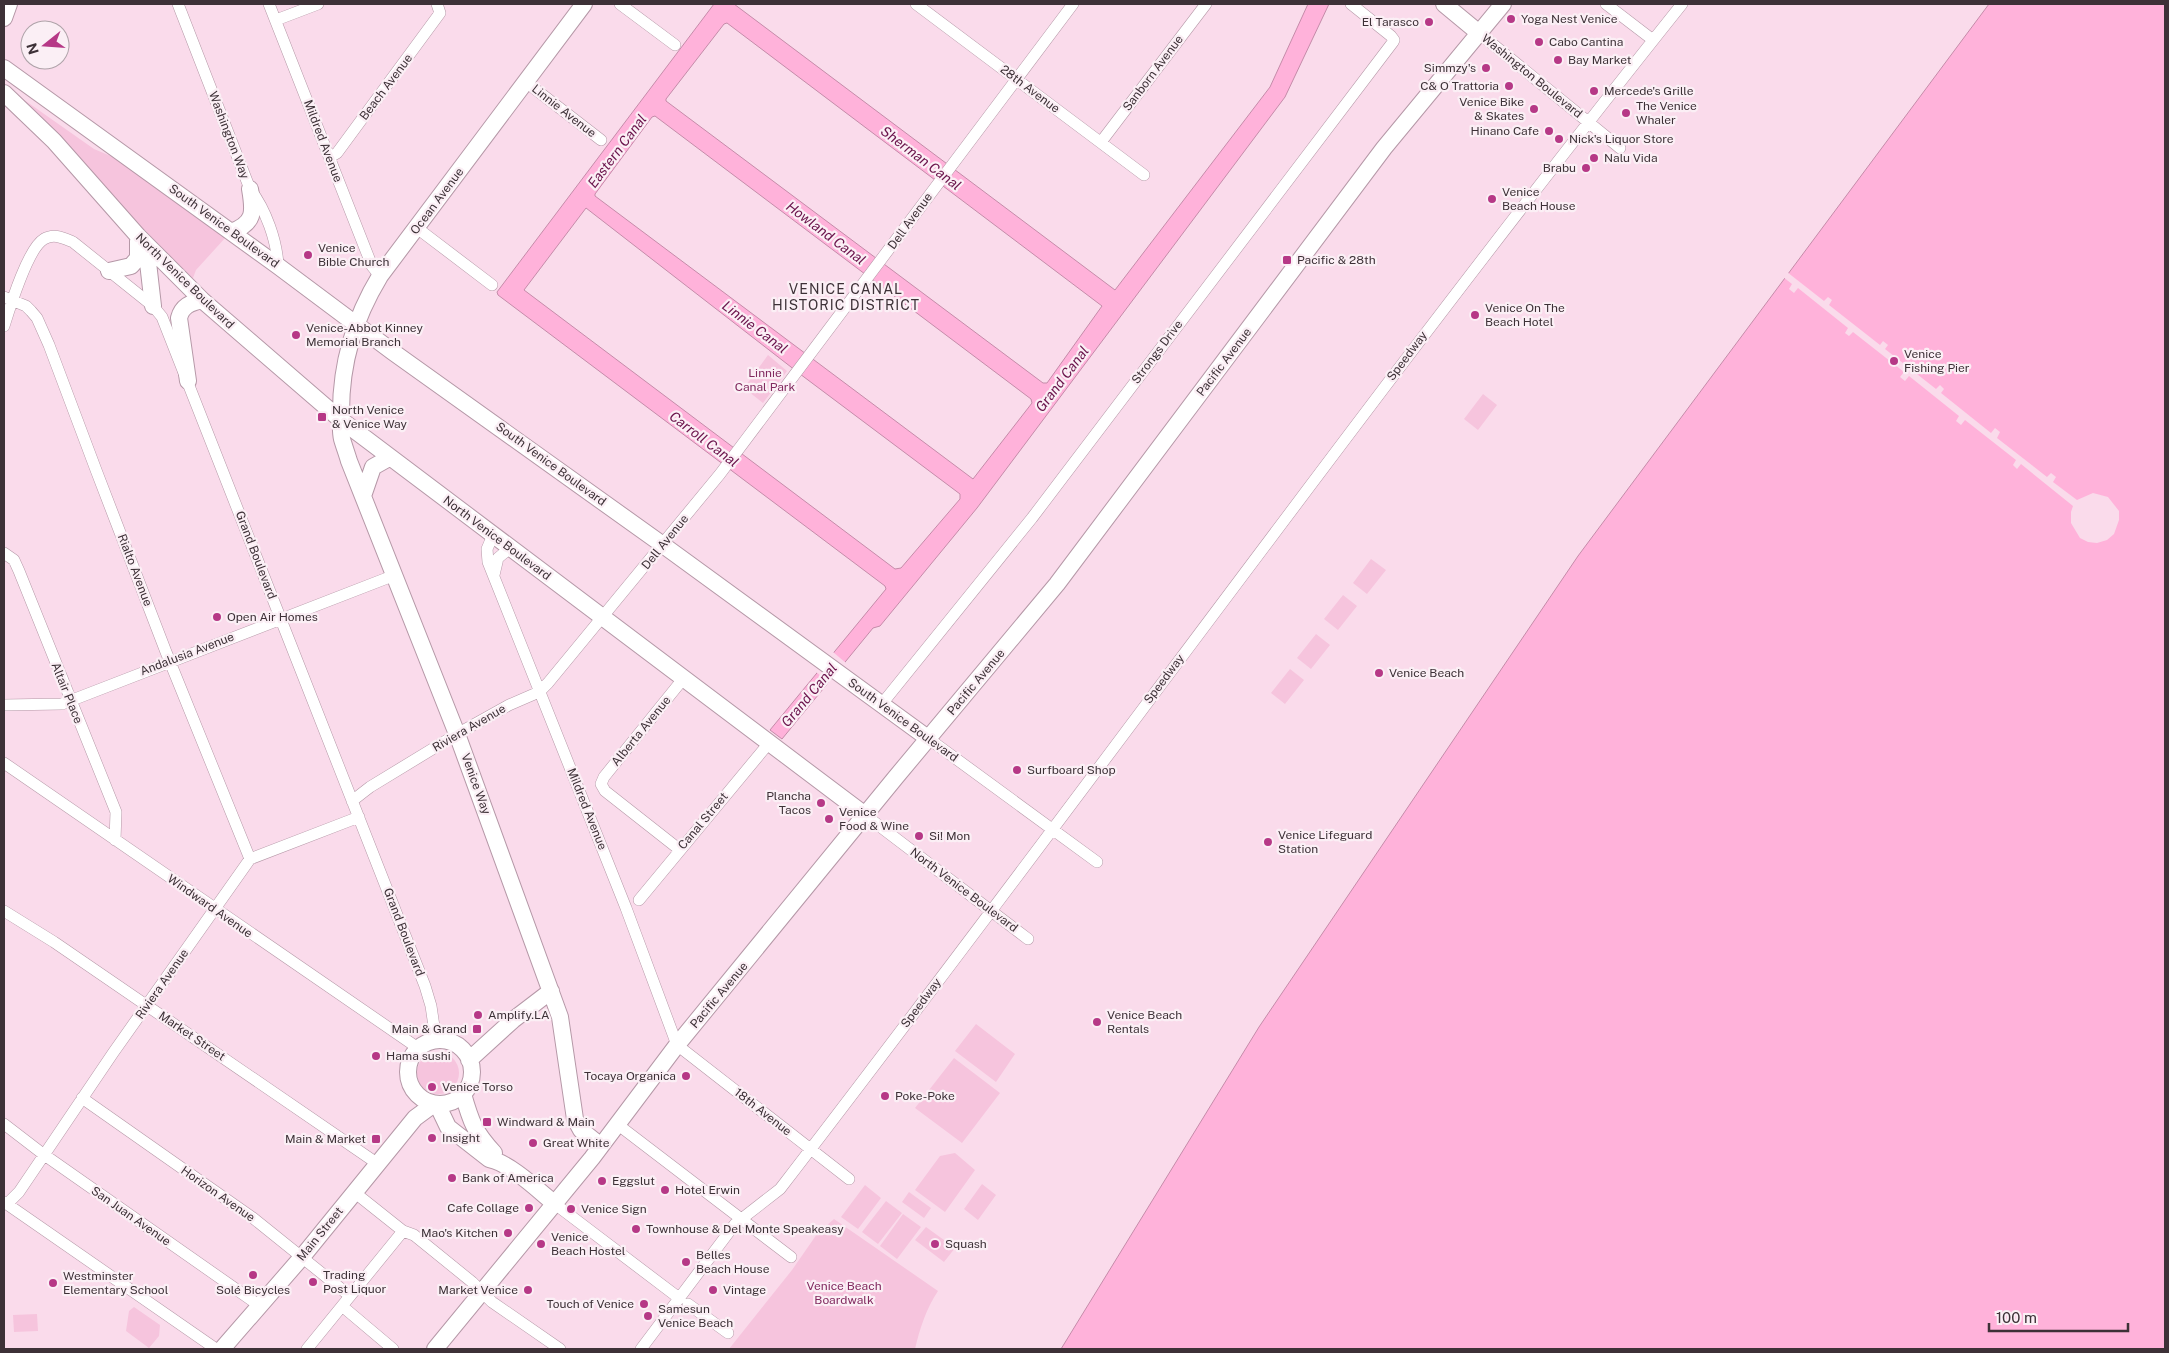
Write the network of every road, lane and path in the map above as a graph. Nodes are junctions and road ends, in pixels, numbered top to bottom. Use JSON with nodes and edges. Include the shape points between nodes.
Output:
{"nodes":[{"id":1,"x":9,"y":4,"type":"edge"},
{"id":2,"x":178,"y":4,"type":"edge"},
{"id":3,"x":270,"y":4,"type":"edge"},
{"id":4,"x":318,"y":4,"type":"edge"},
{"id":5,"x":584,"y":4,"type":"edge"},
{"id":6,"x":620,"y":4,"type":"edge"},
{"id":7,"x":916,"y":4,"type":"edge"},
{"id":8,"x":1073,"y":4,"type":"edge"},
{"id":9,"x":1206,"y":4,"type":"edge"},
{"id":10,"x":1351,"y":4,"type":"edge"},
{"id":11,"x":1444,"y":4,"type":"edge"},
{"id":12,"x":1503,"y":4,"type":"edge"},
{"id":13,"x":1606,"y":4,"type":"edge"},
{"id":14,"x":1682,"y":4,"type":"edge"},
{"id":15,"x":438,"y":9,"type":"edge"},
{"id":16,"x":4,"y":18,"type":"edge"},
{"id":17,"x":276,"y":20,"type":"junction"},
{"id":18,"x":1479,"y":32,"type":"junction"},
{"id":19,"x":1653,"y":40,"type":"junction"},
{"id":20,"x":675,"y":45,"type":"dead end"},
{"id":21,"x":4,"y":68,"type":"edge"},
{"id":22,"x":1016,"y":79,"type":"junction"},
{"id":23,"x":526,"y":82,"type":"junction"},
{"id":24,"x":4,"y":93,"type":"edge"},
{"id":25,"x":1589,"y":122,"type":"junction"},
{"id":26,"x":601,"y":140,"type":"dead end"},
{"id":27,"x":1101,"y":142,"type":"junction"},
{"id":28,"x":1620,"y":148,"type":"dead end"},
{"id":29,"x":330,"y":157,"type":"junction"},
{"id":30,"x":1144,"y":175,"type":"dead end"},
{"id":31,"x":250,"y":190,"type":"junction"},
{"id":32,"x":416,"y":228,"type":"junction"},
{"id":33,"x":231,"y":232,"type":"junction"},
{"id":34,"x":142,"y":241,"type":"junction"},
{"id":35,"x":278,"y":266,"type":"junction"},
{"id":36,"x":109,"y":270,"type":"junction"},
{"id":37,"x":380,"y":276,"type":"junction"},
{"id":38,"x":492,"y":285,"type":"dead end"},
{"id":39,"x":8,"y":298,"type":"edge"},
{"id":40,"x":202,"y":300,"type":"junction"},
{"id":41,"x":153,"y":306,"type":"junction"},
{"id":42,"x":356,"y":323,"type":"junction"},
{"id":43,"x":4,"y":326,"type":"edge"},
{"id":44,"x":188,"y":381,"type":"junction"},
{"id":45,"x":341,"y":420,"type":"junction"},
{"id":46,"x":390,"y":458,"type":"junction"},
{"id":47,"x":363,"y":496,"type":"junction"},
{"id":48,"x":493,"y":535,"type":"junction"},
{"id":49,"x":663,"y":545,"type":"junction"},
{"id":50,"x":510,"y":548,"type":"junction"},
{"id":51,"x":4,"y":553,"type":"edge"},
{"id":52,"x":494,"y":574,"type":"junction"},
{"id":53,"x":395,"y":575,"type":"junction"},
{"id":54,"x":603,"y":618,"type":"junction"},
{"id":55,"x":281,"y":619,"type":"junction"},
{"id":56,"x":170,"y":660,"type":"junction"},
{"id":57,"x":683,"y":679,"type":"junction"},
{"id":58,"x":539,"y":692,"type":"junction"},
{"id":59,"x":70,"y":700,"type":"junction"},
{"id":60,"x":881,"y":704,"type":"junction"},
{"id":61,"x":4,"y":705,"type":"edge"},
{"id":62,"x":457,"y":734,"type":"junction"},
{"id":63,"x":929,"y":739,"type":"junction"},
{"id":64,"x":769,"y":743,"type":"junction"},
{"id":65,"x":4,"y":763,"type":"edge"},
{"id":66,"x":352,"y":801,"type":"junction"},
{"id":67,"x":865,"y":815,"type":"junction"},
{"id":68,"x":359,"y":817,"type":"junction"},
{"id":69,"x":1051,"y":830,"type":"junction"},
{"id":70,"x":115,"y":840,"type":"junction"},
{"id":71,"x":680,"y":850,"type":"junction"},
{"id":72,"x":250,"y":859,"type":"junction"},
{"id":73,"x":1097,"y":862,"type":"dead end"},
{"id":74,"x":639,"y":900,"type":"dead end"},
{"id":75,"x":214,"y":909,"type":"junction"},
{"id":76,"x":990,"y":910,"type":"junction"},
{"id":77,"x":4,"y":911,"type":"edge"},
{"id":78,"x":1028,"y":939,"type":"dead end"},
{"id":79,"x":551,"y":991,"type":"junction"},
{"id":80,"x":146,"y":1005,"type":"junction"},
{"id":81,"x":436,"y":1040,"type":"junction"},
{"id":82,"x":677,"y":1045,"type":"junction"},
{"id":83,"x":418,"y":1048,"type":"junction"},
{"id":84,"x":469,"y":1060,"type":"junction"},
{"id":85,"x":413,"y":1089,"type":"junction"},
{"id":86,"x":463,"y":1094,"type":"junction"},
{"id":87,"x":82,"y":1098,"type":"junction"},
{"id":88,"x":436,"y":1104,"type":"junction"},
{"id":89,"x":415,"y":1118,"type":"junction"},
{"id":90,"x":4,"y":1124,"type":"edge"},
{"id":91,"x":617,"y":1124,"type":"junction"},
{"id":92,"x":601,"y":1146,"type":"junction"},
{"id":93,"x":810,"y":1150,"type":"junction"},
{"id":94,"x":43,"y":1154,"type":"junction"},
{"id":95,"x":496,"y":1160,"type":"junction"},
{"id":96,"x":378,"y":1164,"type":"junction"},
{"id":97,"x":848,"y":1178,"type":"dead end"},
{"id":98,"x":354,"y":1192,"type":"junction"},
{"id":99,"x":5,"y":1203,"type":"edge"},
{"id":100,"x":555,"y":1204,"type":"junction"},
{"id":101,"x":742,"y":1218,"type":"junction"},
{"id":102,"x":403,"y":1231,"type":"junction"},
{"id":103,"x":302,"y":1257,"type":"junction"},
{"id":104,"x":791,"y":1257,"type":"dead end"},
{"id":105,"x":482,"y":1292,"type":"junction"},
{"id":106,"x":350,"y":1296,"type":"junction"},
{"id":107,"x":684,"y":1301,"type":"junction"},
{"id":108,"x":260,"y":1306,"type":"junction"},
{"id":109,"x":342,"y":1306,"type":"junction"},
{"id":110,"x":728,"y":1333,"type":"dead end"},
{"id":111,"x":216,"y":1349,"type":"edge"},
{"id":112,"x":222,"y":1349,"type":"edge"},
{"id":113,"x":307,"y":1349,"type":"edge"},
{"id":114,"x":394,"y":1349,"type":"edge"},
{"id":115,"x":435,"y":1349,"type":"edge"},
{"id":116,"x":560,"y":1349,"type":"edge"},
{"id":117,"x":641,"y":1349,"type":"edge"}],
"edges":[{"from":1,"to":16,"type":"main road"},
{"from":2,"to":31,"type":"street","name":"Washington Way"},
{"from":3,"to":17,"type":"street","name":"Mildred Avenue"},
{"from":4,"to":17,"type":"street"},
{"from":5,"to":23,"type":"main road","name":"Ocean Avenue"},
{"from":6,"to":20,"type":"street"},
{"from":7,"to":22,"type":"street","name":"28th Avenue"},
{"from":8,"to":22,"type":"street","name":"Dell Avenue"},
{"from":9,"to":27,"type":"street","name":"Sanborn Avenue"},
{"from":10,"to":60,"type":"street","name":"Strongs Drive","via":[[1391,36],[1393,42],[1032,518]]},
{"from":11,"to":18,"type":"main road","name":"Washington Boulevard"},
{"from":12,"to":18,"type":"main road","name":"Pacific Avenue"},
{"from":13,"to":19,"type":"street"},
{"from":14,"to":19,"type":"street","name":"Speedway"},
{"from":15,"to":29,"type":"street","name":"Beach Avenue","via":[[337,153]]},
{"from":17,"to":29,"type":"street","name":"Mildred Avenue"},
{"from":18,"to":25,"type":"street","name":"Washington Boulevard"},
{"from":18,"to":63,"type":"main road","name":"Pacific Avenue","via":[[1384,148],[1057,584]]},
{"from":19,"to":25,"type":"street","name":"Speedway"},
{"from":21,"to":33,"type":"main road","name":"South Venice Boulevard"},
{"from":22,"to":27,"type":"street","name":"28th Avenue"},
{"from":22,"to":49,"type":"street","name":"Dell Avenue"},
{"from":23,"to":26,"type":"street","name":"Linnie Avenue"},
{"from":23,"to":32,"type":"main road","name":"Ocean Avenue"},
{"from":24,"to":34,"type":"main road","name":"North Venice Boulevard","via":[[54,141]]},
{"from":25,"to":28,"type":"street","name":"Washington Boulevard"},
{"from":25,"to":69,"type":"street","name":"Speedway","via":[[1377,395]]},
{"from":27,"to":30,"type":"street","name":"28th Avenue"},
{"from":29,"to":37,"type":"street","name":"Mildred Avenue","via":[[372,266]]},
{"from":31,"to":33,"type":"main road","via":[[252,215],[244,226]]},
{"from":31,"to":35,"type":"street","name":"Washington Way","via":[[257,198],[277,248]]},
{"from":32,"to":37,"type":"main road","name":"Ocean Avenue"},
{"from":32,"to":38,"type":"street"},
{"from":33,"to":35,"type":"main road","name":"South Venice Boulevard"},
{"from":34,"to":36,"type":"main road","via":[[137,260],[131,266]]},
{"from":34,"to":40,"type":"main road","name":"North Venice Boulevard"},
{"from":34,"to":41,"type":"main road"},
{"from":35,"to":42,"type":"main road","name":"South Venice Boulevard"},
{"from":36,"to":39,"type":"street","name":"Grand Boulevard","via":[[73,242],[60,236],[50,236],[42,240],[31,254]]},
{"from":36,"to":41,"type":"street","name":"Grand Boulevard"},
{"from":37,"to":42,"type":"main road","name":"Ocean Avenue"},
{"from":39,"to":43,"type":"street"},
{"from":39,"to":56,"type":"street","name":"Rialto Avenue","via":[[26,306],[37,318],[50,345]]},
{"from":40,"to":44,"type":"main road","via":[[185,306],[180,312]]},
{"from":40,"to":45,"type":"main road","name":"North Venice Boulevard"},
{"from":41,"to":44,"type":"street","name":"Grand Boulevard","via":[[162,317]]},
{"from":42,"to":45,"type":"main road","name":"Ocean Avenue","via":[[344,364]]},
{"from":42,"to":49,"type":"main road","name":"South Venice Boulevard"},
{"from":44,"to":55,"type":"street","name":"Grand Boulevard"},
{"from":45,"to":46,"type":"main road","name":"North Venice Boulevard"},
{"from":45,"to":47,"type":"main road","name":"Venice Way","via":[[342,439]]},
{"from":46,"to":47,"type":"main road","via":[[373,467]]},
{"from":46,"to":48,"type":"main road","name":"North Venice Boulevard"},
{"from":47,"to":53,"type":"main road","name":"Venice Way"},
{"from":48,"to":50,"type":"main road","name":"North Venice Boulevard"},
{"from":48,"to":52,"type":"street","name":"Mildred Avenue","via":[[487,556]]},
{"from":49,"to":54,"type":"street","name":"Dell Avenue"},
{"from":49,"to":60,"type":"main road","name":"South Venice Boulevard"},
{"from":50,"to":52,"type":"street","via":[[498,558]]},
{"from":50,"to":54,"type":"main road","name":"North Venice Boulevard"},
{"from":51,"to":59,"type":"street","name":"Altair Place","via":[[14,560],[19,571]]},
{"from":52,"to":58,"type":"street","name":"Mildred Avenue"},
{"from":53,"to":55,"type":"street","name":"Andalusia Avenue"},
{"from":53,"to":62,"type":"main road","name":"Venice Way"},
{"from":54,"to":57,"type":"main road","name":"North Venice Boulevard"},
{"from":54,"to":58,"type":"street","name":"Dell Avenue"},
{"from":55,"to":56,"type":"street","name":"Andalusia Avenue"},
{"from":55,"to":66,"type":"street","name":"Grand Boulevard"},
{"from":56,"to":59,"type":"street","name":"Andalusia Avenue"},
{"from":56,"to":72,"type":"street","name":"Rialto Avenue"},
{"from":57,"to":64,"type":"main road","name":"North Venice Boulevard"},
{"from":57,"to":71,"type":"street","name":"Alberta Avenue","via":[[601,784]]},
{"from":58,"to":62,"type":"street","name":"Riviera Avenue"},
{"from":58,"to":82,"type":"street","name":"Mildred Avenue"},
{"from":59,"to":61,"type":"street","name":"Andalusia Avenue","via":[[54,705]]},
{"from":59,"to":70,"type":"street","name":"Altair Place","via":[[116,812]]},
{"from":60,"to":63,"type":"main road","name":"South Venice Boulevard"},
{"from":62,"to":66,"type":"street","name":"Riviera Avenue"},
{"from":62,"to":79,"type":"main road","name":"Venice Way"},
{"from":63,"to":67,"type":"main road","name":"Pacific Avenue"},
{"from":63,"to":69,"type":"street","name":"South Venice Boulevard"},
{"from":64,"to":67,"type":"main road","name":"North Venice Boulevard"},
{"from":64,"to":71,"type":"street","name":"Canal Street"},
{"from":65,"to":70,"type":"street","name":"Windward Avenue"},
{"from":66,"to":68,"type":"street","name":"Grand Boulevard"},
{"from":67,"to":76,"type":"street","name":"North Venice Boulevard"},
{"from":67,"to":82,"type":"main road","name":"Pacific Avenue"},
{"from":68,"to":72,"type":"street"},
{"from":68,"to":81,"type":"street","name":"Grand Boulevard","via":[[425,986]]},
{"from":69,"to":73,"type":"street","name":"South Venice Boulevard"},
{"from":69,"to":76,"type":"street","name":"Speedway"},
{"from":70,"to":75,"type":"street","name":"Windward Avenue"},
{"from":71,"to":74,"type":"street","name":"Canal Street"},
{"from":72,"to":75,"type":"street","name":"Riviera Avenue"},
{"from":75,"to":80,"type":"street","name":"Riviera Avenue"},
{"from":75,"to":83,"type":"street","name":"Windward Avenue"},
{"from":76,"to":78,"type":"street","name":"North Venice Boulevard"},
{"from":76,"to":93,"type":"street","name":"Speedway"},
{"from":77,"to":80,"type":"street","name":"Market Street"},
{"from":79,"to":84,"type":"main road"},
{"from":79,"to":92,"type":"main road","name":"Venice Way","via":[[562,1025],[573,1113],[581,1130]]},
{"from":80,"to":87,"type":"street","name":"Riviera Avenue"},
{"from":80,"to":96,"type":"street","name":"Market Street"},
{"from":81,"to":83,"type":"main road"},
{"from":81,"to":84,"type":"main road","via":[[456,1044]]},
{"from":82,"to":91,"type":"main road","name":"Pacific Avenue"},
{"from":82,"to":93,"type":"street","name":"18th Avenue"},
{"from":83,"to":85,"type":"main road","via":[[408,1066]]},
{"from":84,"to":86,"type":"main road","via":[[471,1080]]},
{"from":85,"to":88,"type":"main road","via":[[423,1099]]},
{"from":85,"to":89,"type":"main road"},
{"from":86,"to":88,"type":"main road","via":[[451,1102]]},
{"from":86,"to":95,"type":"main road","via":[[474,1127]]},
{"from":87,"to":94,"type":"street","name":"Riviera Avenue"},
{"from":87,"to":103,"type":"street","name":"Horizon Avenue"},
{"from":88,"to":89,"type":"main road","name":"Main Street"},
{"from":88,"to":95,"type":"main road","via":[[448,1127]]},
{"from":89,"to":96,"type":"main road","name":"Main Street"},
{"from":90,"to":94,"type":"street","name":"San Juan Avenue"},
{"from":91,"to":92,"type":"main road","name":"Pacific Avenue"},
{"from":91,"to":101,"type":"street"},
{"from":92,"to":100,"type":"main road","name":"Pacific Avenue"},
{"from":93,"to":97,"type":"street","name":"18th Avenue"},
{"from":93,"to":101,"type":"street","name":"Speedway","via":[[780,1189]]},
{"from":94,"to":99,"type":"street","name":"Riviera Avenue","via":[[19,1192]]},
{"from":94,"to":108,"type":"street","name":"San Juan Avenue"},
{"from":95,"to":100,"type":"main road"},
{"from":96,"to":98,"type":"main road","name":"Main Street"},
{"from":98,"to":102,"type":"street"},
{"from":98,"to":103,"type":"main road","name":"Main Street"},
{"from":99,"to":111,"type":"street"},
{"from":100,"to":105,"type":"main road","name":"Pacific Avenue"},
{"from":100,"to":107,"type":"street"},
{"from":101,"to":104,"type":"street"},
{"from":101,"to":107,"type":"street","name":"Speedway","via":[[730,1230]]},
{"from":102,"to":105,"type":"street","via":[[414,1235]]},
{"from":102,"to":106,"type":"street"},
{"from":103,"to":106,"type":"street","name":"Horizon Avenue"},
{"from":103,"to":108,"type":"main road","name":"Main Street"},
{"from":105,"to":115,"type":"main road","name":"Pacific Avenue"},
{"from":105,"to":116,"type":"street"},
{"from":106,"to":109,"type":"street"},
{"from":107,"to":110,"type":"street"},
{"from":107,"to":117,"type":"street","name":"Speedway"},
{"from":108,"to":112,"type":"main road","name":"Main Street"},
{"from":109,"to":113,"type":"street"},
{"from":109,"to":114,"type":"street"}]}
